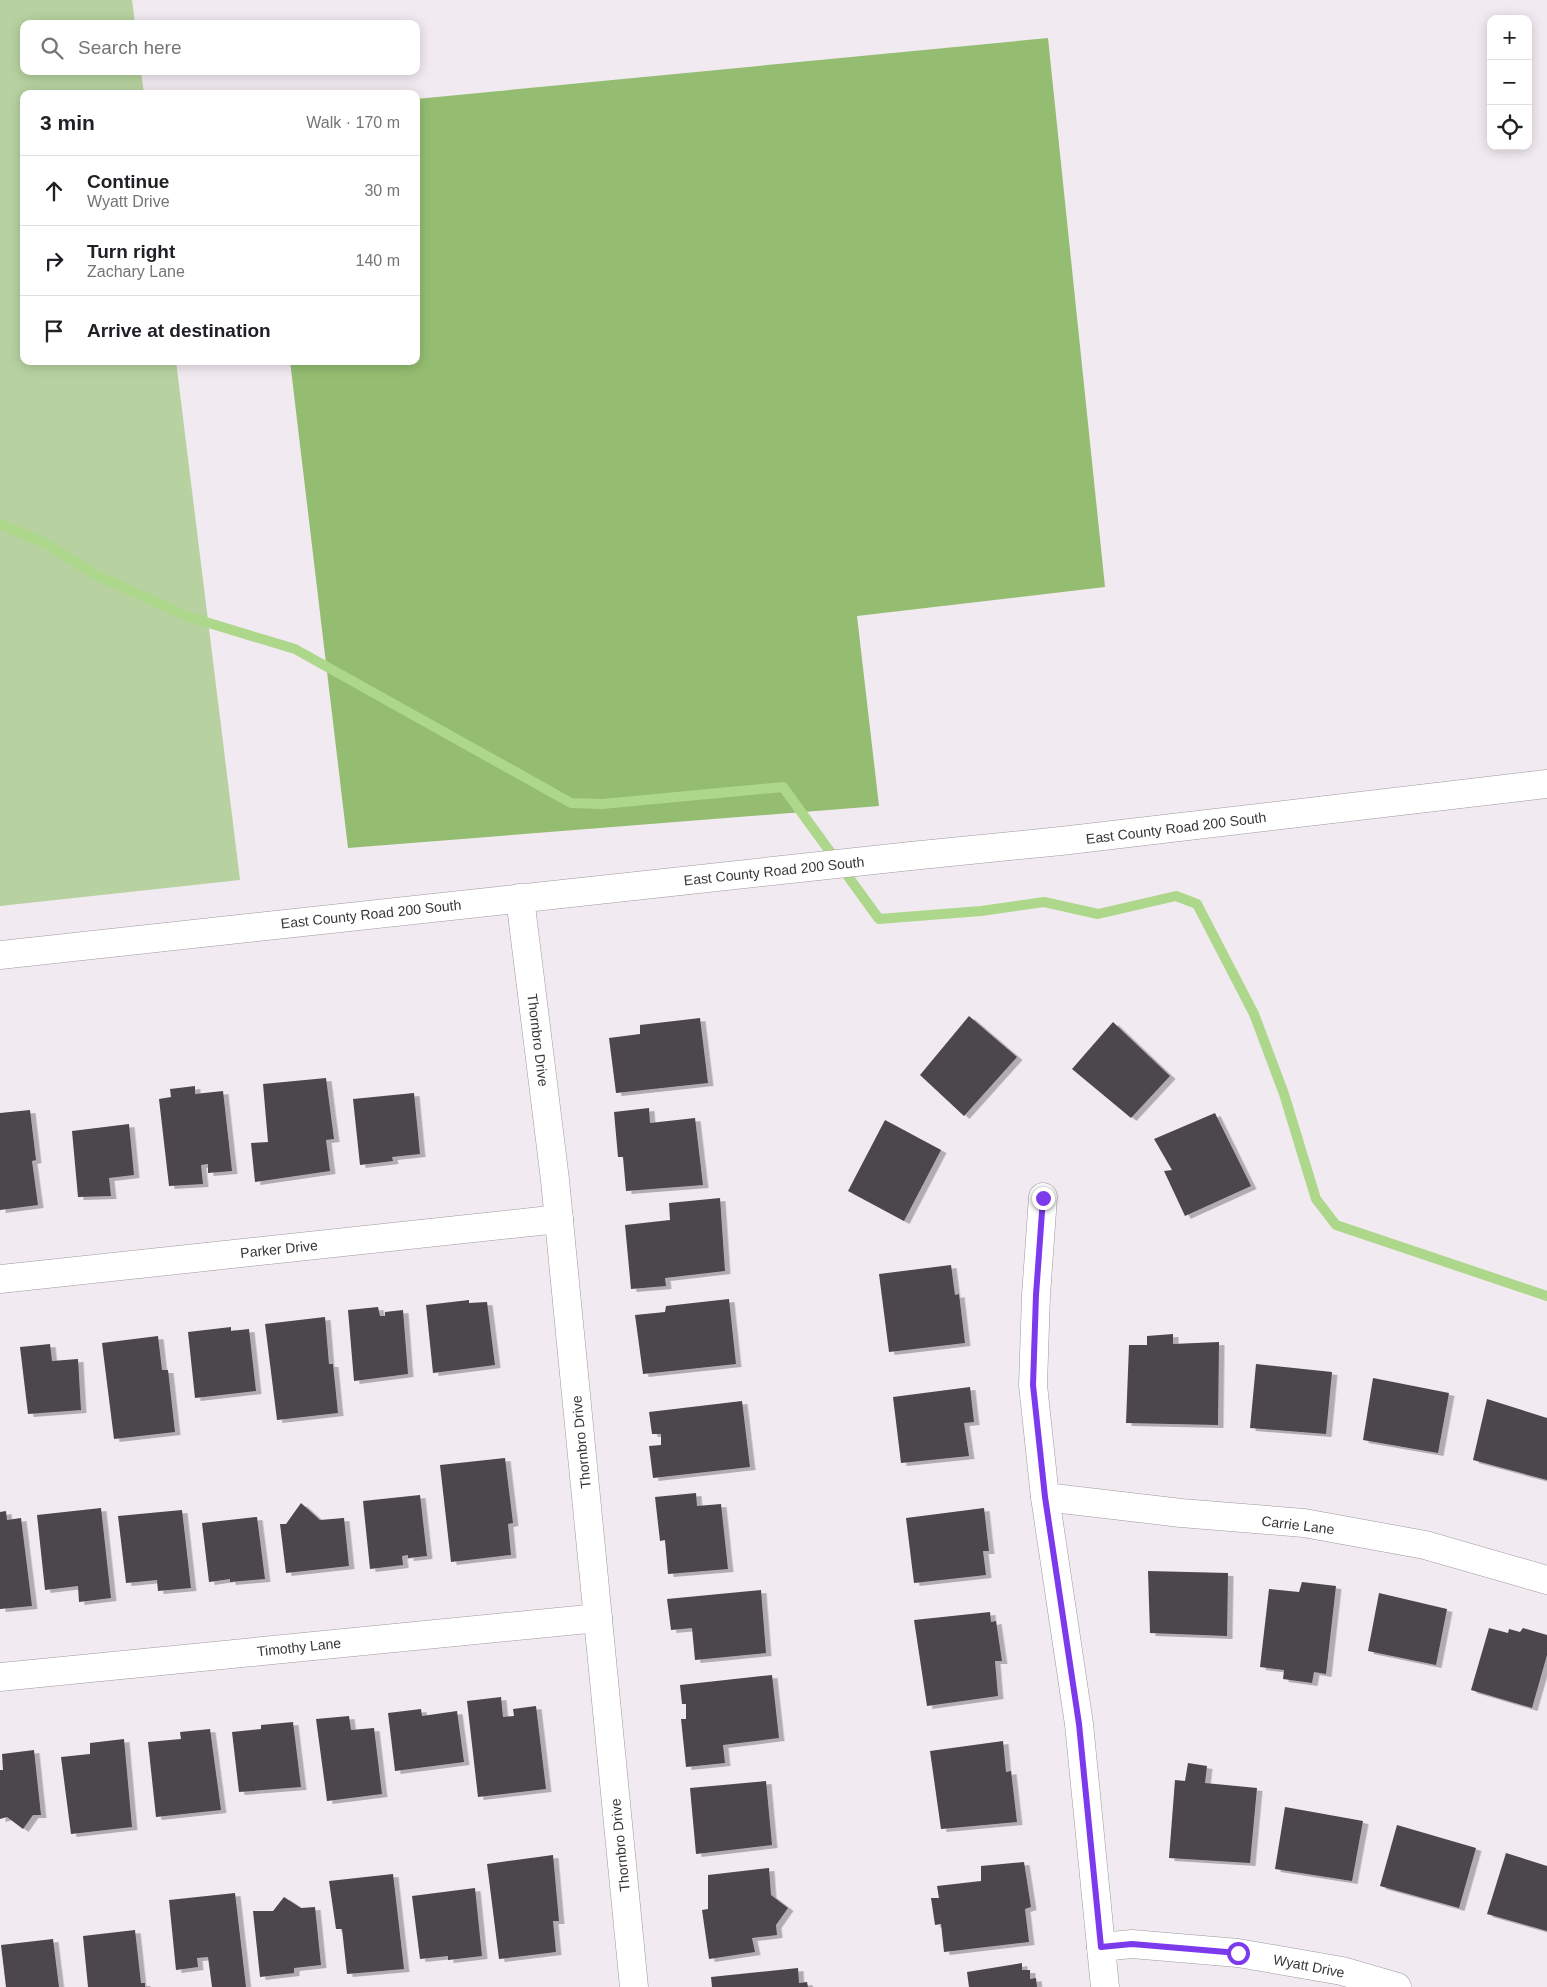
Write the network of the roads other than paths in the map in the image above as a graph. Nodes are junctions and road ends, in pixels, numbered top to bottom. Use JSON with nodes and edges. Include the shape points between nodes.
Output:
{"nodes":[{"id":1,"x":1547,"y":784,"type":"edge"},
{"id":2,"x":520,"y":898,"type":"junction"},
{"id":3,"x":0,"y":955,"type":"edge"},
{"id":4,"x":1043,"y":1198,"type":"dead end"},
{"id":5,"x":559,"y":1219,"type":"junction"},
{"id":6,"x":0,"y":1279,"type":"edge"},
{"id":7,"x":1045,"y":1497,"type":"junction"},
{"id":8,"x":1547,"y":1580,"type":"edge"},
{"id":9,"x":598,"y":1618,"type":"junction"},
{"id":10,"x":0,"y":1676,"type":"edge"},
{"id":11,"x":1101,"y":1947,"type":"junction"},
{"id":12,"x":634,"y":1987,"type":"edge"},
{"id":13,"x":1105,"y":1987,"type":"edge"},
{"id":14,"x":1397,"y":1987,"type":"edge"}],
"edges":[{"from":1,"to":2,"type":"street","name":"East County Road 200 South","via":[[1062,842]]},
{"from":2,"to":3,"type":"street","name":"East County Road 200 South"},
{"from":2,"to":5,"type":"street","name":"Thornbro Drive"},
{"from":4,"to":7,"type":"street","via":[[1033,1385]]},
{"from":5,"to":6,"type":"street","name":"Parker Drive"},
{"from":5,"to":9,"type":"street","name":"Thornbro Drive"},
{"from":7,"to":8,"type":"street","name":"Carrie Lane","via":[[1182,1514],[1304,1523],[1425,1545]]},
{"from":7,"to":11,"type":"street","via":[[1079,1724]]},
{"from":9,"to":10,"type":"street","name":"Timothy Lane"},
{"from":9,"to":12,"type":"street","name":"Thornbro Drive"},
{"from":11,"to":13,"type":"street"},
{"from":11,"to":14,"type":"street","name":"Wyatt Drive","via":[[1132,1944],[1238,1953],[1342,1971]]}]}
